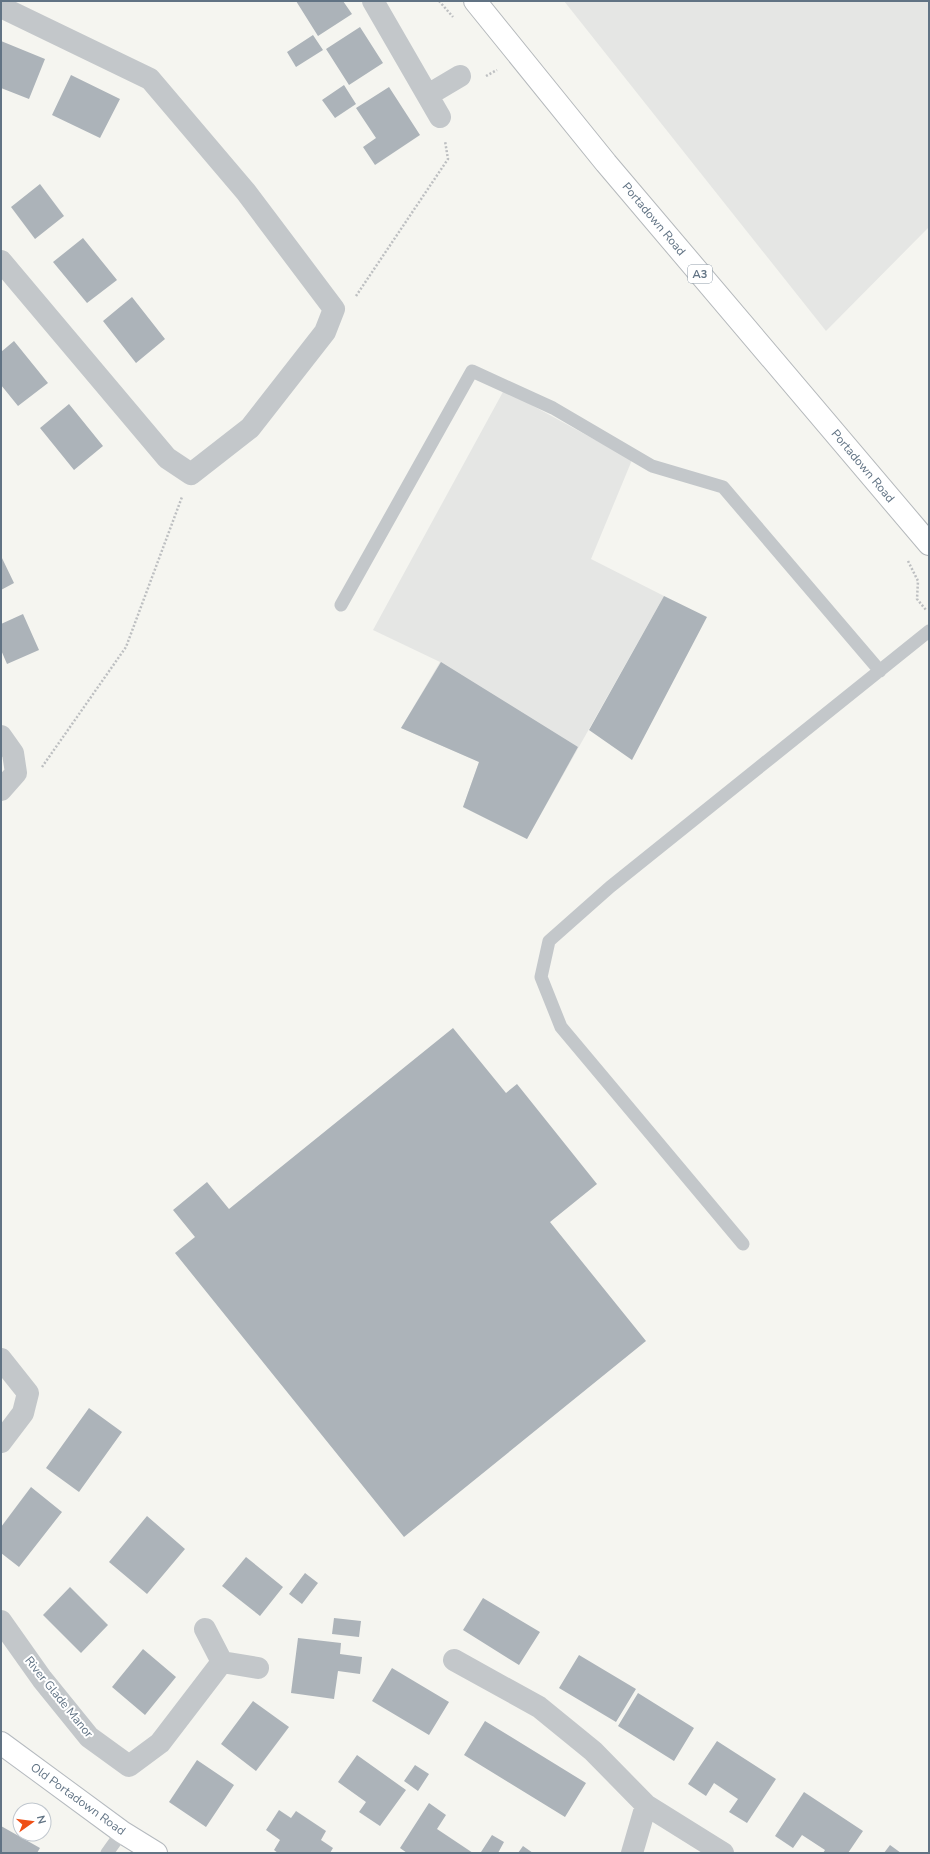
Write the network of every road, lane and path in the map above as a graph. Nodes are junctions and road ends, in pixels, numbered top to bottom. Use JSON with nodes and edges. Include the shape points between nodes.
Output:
{"nodes":[{"id":1,"x":373,"y":1,"type":"edge"},
{"id":2,"x":475,"y":1,"type":"edge"},
{"id":3,"x":1,"y":7,"type":"edge"},
{"id":4,"x":460,"y":76,"type":"dead end"},
{"id":5,"x":428,"y":96,"type":"junction"},
{"id":6,"x":440,"y":117,"type":"joint"},
{"id":7,"x":1,"y":261,"type":"edge"},
{"id":8,"x":334,"y":309,"type":"junction"},
{"id":9,"x":191,"y":474,"type":"junction"},
{"id":10,"x":929,"y":544,"type":"edge"},
{"id":11,"x":341,"y":605,"type":"dead end"},
{"id":12,"x":929,"y":631,"type":"edge"},
{"id":13,"x":880,"y":671,"type":"junction"},
{"id":14,"x":1,"y":736,"type":"edge"},
{"id":15,"x":42,"y":768,"type":"dead end"},
{"id":16,"x":1,"y":790,"type":"edge"},
{"id":17,"x":743,"y":1244,"type":"dead end"},
{"id":18,"x":1,"y":1359,"type":"edge"},
{"id":19,"x":1,"y":1442,"type":"edge"},
{"id":20,"x":1,"y":1622,"type":"edge"},
{"id":21,"x":205,"y":1629,"type":"dead end"},
{"id":22,"x":454,"y":1660,"type":"dead end"},
{"id":23,"x":222,"y":1662,"type":"junction"},
{"id":24,"x":258,"y":1668,"type":"dead end"},
{"id":25,"x":1,"y":1743,"type":"edge"},
{"id":26,"x":646,"y":1805,"type":"junction"},
{"id":27,"x":122,"y":1832,"type":"junction"},
{"id":28,"x":107,"y":1853,"type":"edge"},
{"id":29,"x":156,"y":1853,"type":"edge"},
{"id":30,"x":632,"y":1853,"type":"edge"},
{"id":31,"x":722,"y":1853,"type":"edge"}],
"edges":[{"from":1,"to":5,"type":"street"},
{"from":2,"to":10,"type":"main road","name":"Portadown Road","number":"A3","via":[[606,163]]},
{"from":3,"to":8,"type":"street","via":[[150,79],[246,192]]},
{"from":4,"to":5,"type":"street"},
{"from":5,"to":6,"type":"street"},
{"from":6,"to":8,"type":"path","via":[[448,159],[355,298]]},
{"from":7,"to":9,"type":"street","via":[[167,458]]},
{"from":8,"to":9,"type":"street","via":[[325,332],[250,428]]},
{"from":9,"to":15,"type":"path","via":[[126,647]]},
{"from":11,"to":13,"type":"lane","via":[[472,371],[553,408],[652,466],[723,487]]},
{"from":12,"to":13,"type":"lane"},
{"from":13,"to":17,"type":"lane","via":[[610,887],[549,941],[541,977],[561,1027]]},
{"from":14,"to":16,"type":"street","via":[[13,753],[16,772]]},
{"from":18,"to":19,"type":"street","via":[[28,1393],[23,1413]]},
{"from":20,"to":23,"type":"street","name":"River Glade Manor","via":[[42,1679],[89,1737],[129,1766],[160,1743]]},
{"from":21,"to":23,"type":"street"},
{"from":22,"to":26,"type":"street","via":[[539,1707],[593,1751]]},
{"from":23,"to":24,"type":"street"},
{"from":25,"to":27,"type":"main road","name":"Old Portadown Road"},
{"from":26,"to":30,"type":"street"},
{"from":26,"to":31,"type":"street"},
{"from":27,"to":28,"type":"lane"},
{"from":27,"to":29,"type":"main road","name":"Old Portadown Road"}]}
